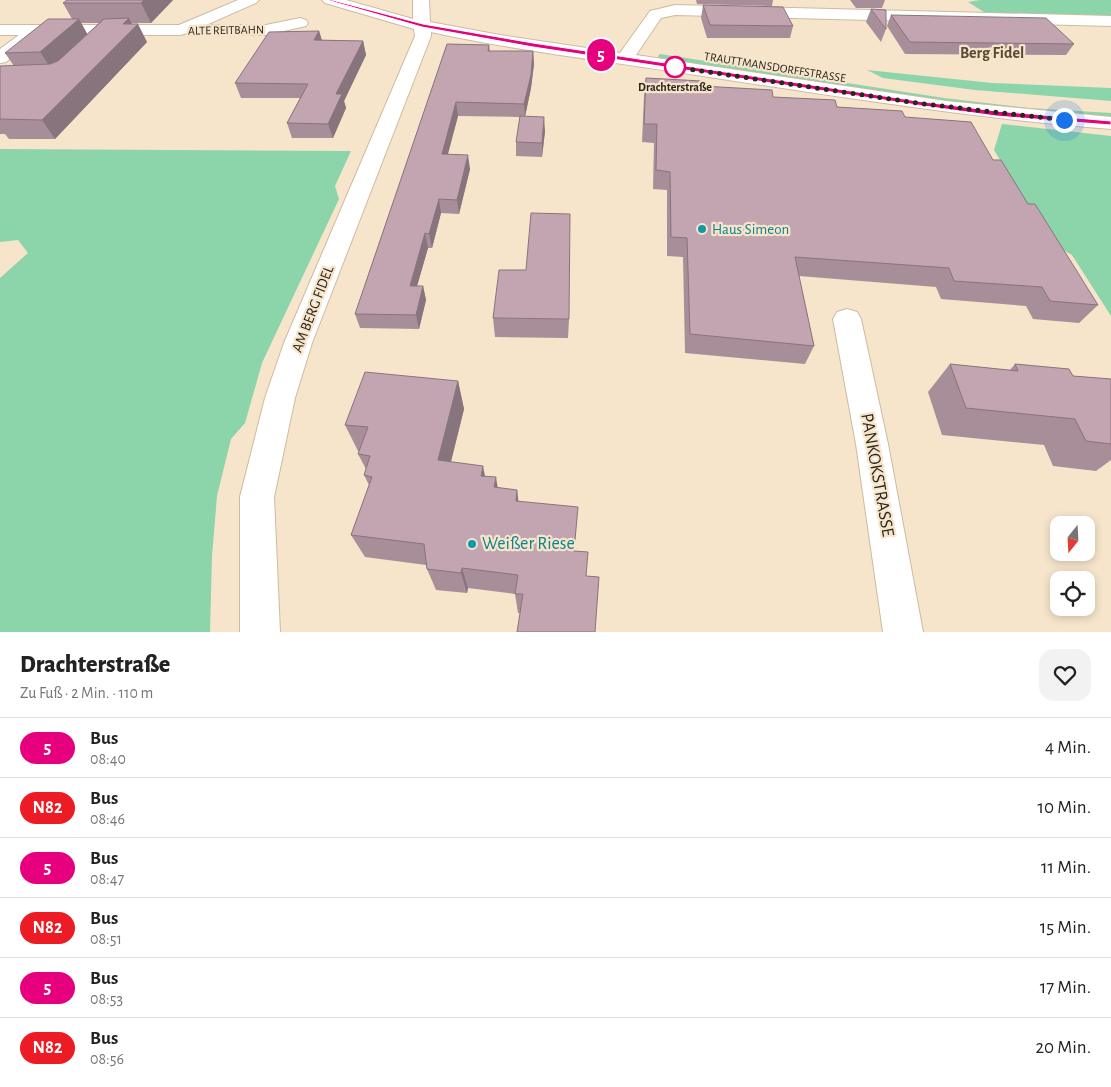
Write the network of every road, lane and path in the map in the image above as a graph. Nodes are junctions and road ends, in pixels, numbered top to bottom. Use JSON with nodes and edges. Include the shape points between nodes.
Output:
{"nodes":[{"id":1,"x":251,"y":0,"type":"edge"},
{"id":2,"x":330,"y":0,"type":"edge"},
{"id":3,"x":382,"y":0,"type":"edge"},
{"id":4,"x":798,"y":6,"type":"edge"},
{"id":5,"x":421,"y":12,"type":"edge"},
{"id":6,"x":1111,"y":21,"type":"edge"},
{"id":7,"x":300,"y":24,"type":"dead end"},
{"id":8,"x":0,"y":30,"type":"edge"},
{"id":9,"x":35,"y":30,"type":"junction"},
{"id":10,"x":109,"y":30,"type":"junction"},
{"id":11,"x":181,"y":30,"type":"junction"},
{"id":12,"x":90,"y":48,"type":"edge"},
{"id":13,"x":629,"y":52,"type":"junction"},
{"id":14,"x":0,"y":58,"type":"edge"},
{"id":15,"x":1111,"y":107,"type":"edge"},
{"id":16,"x":1111,"y":123,"type":"edge"},
{"id":17,"x":847,"y":319,"type":"dead end"},
{"id":18,"x":260,"y":632,"type":"edge"},
{"id":19,"x":903,"y":632,"type":"edge"}],
"edges":[{"from":1,"to":11,"type":"street","name":"ALTE REITBAHN"},
{"from":2,"to":5,"type":"street","name":"TRAUTTMANSDORFFSTRASSE"},
{"from":3,"to":5,"type":"street","name":"TRAUTTMANSDORFFSTRASSE"},
{"from":4,"to":6,"type":"street"},
{"from":4,"to":13,"type":"street","via":[[656,14]]},
{"from":5,"to":13,"type":"street","name":"TRAUTTMANSDORFFSTRASSE"},
{"from":5,"to":18,"type":"street","name":"AM BERG FIDEL","via":[[423,36],[302,334],[280,398],[257,497]]},
{"from":7,"to":11,"type":"street","name":"ALTE REITBAHN","via":[[266,30]]},
{"from":8,"to":9,"type":"street","name":"ALTE REITBAHN"},
{"from":9,"to":10,"type":"street","name":"ALTE REITBAHN"},
{"from":9,"to":14,"type":"street"},
{"from":10,"to":11,"type":"street","name":"ALTE REITBAHN"},
{"from":10,"to":12,"type":"street"},
{"from":13,"to":15,"type":"street","name":"TRAUTTMANSDORFFSTRASSE","via":[[961,95]]},
{"from":13,"to":16,"type":"street","name":"TRAUTTMANSDORFFSTRASSE","via":[[978,111]]},
{"from":17,"to":19,"type":"street","name":"PANKOKSTRASSE","via":[[872,444]]}]}
